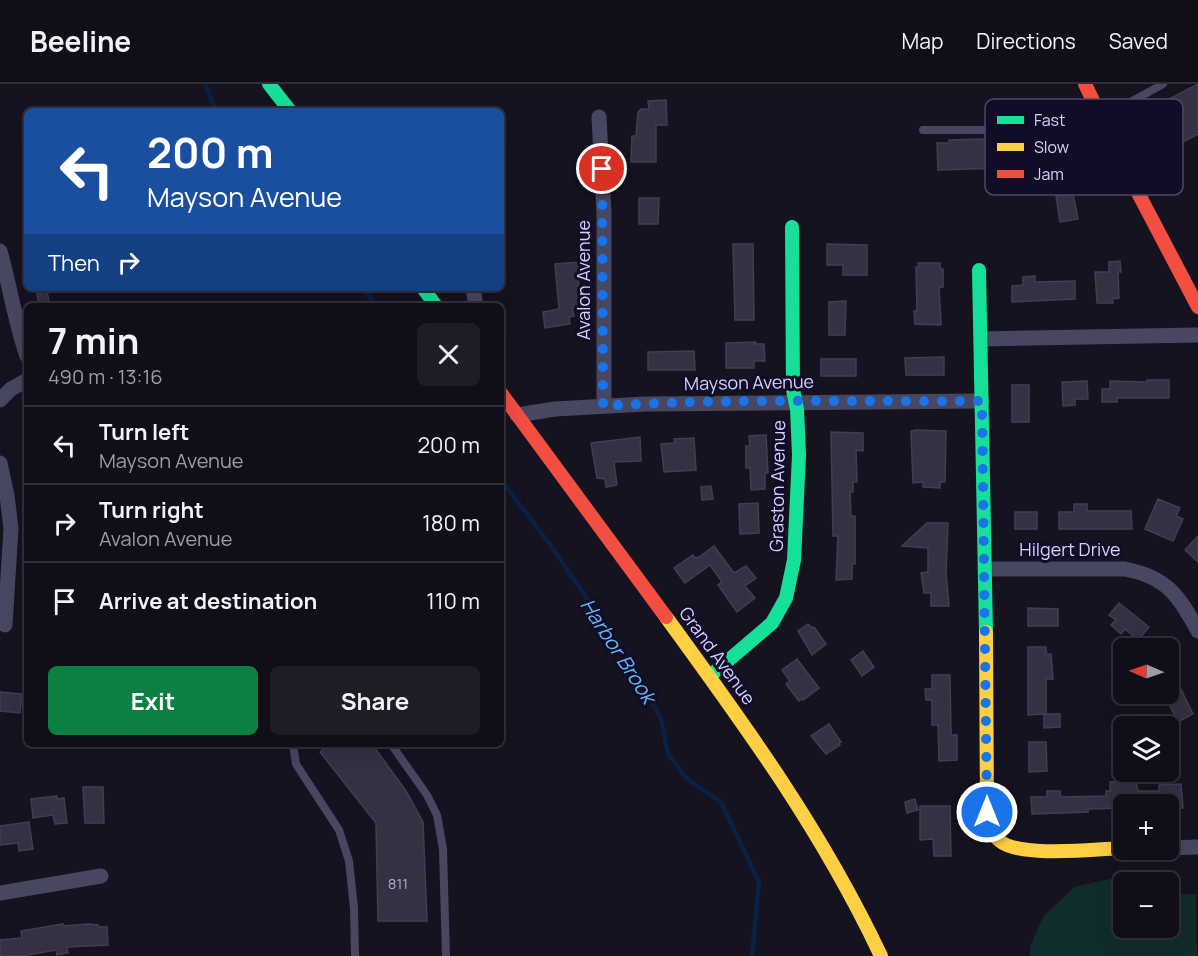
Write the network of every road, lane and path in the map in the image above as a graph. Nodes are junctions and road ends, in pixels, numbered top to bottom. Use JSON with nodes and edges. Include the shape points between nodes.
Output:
{"nodes":[{"id":1,"x":269,"y":84,"type":"edge"},
{"id":2,"x":1085,"y":84,"type":"edge"},
{"id":3,"x":1162,"y":84,"type":"edge"},
{"id":4,"x":1151,"y":87,"type":"edge"},
{"id":5,"x":1092,"y":99,"type":"edge"},
{"id":6,"x":1132,"y":99,"type":"edge"},
{"id":7,"x":288,"y":108,"type":"edge"},
{"id":8,"x":599,"y":117,"type":"dead end"},
{"id":9,"x":923,"y":130,"type":"dead end"},
{"id":10,"x":985,"y":130,"type":"edge"},
{"id":11,"x":1139,"y":195,"type":"edge"},
{"id":12,"x":792,"y":227,"type":"dead end"},
{"id":13,"x":0,"y":251,"type":"edge"},
{"id":14,"x":979,"y":270,"type":"dead end"},
{"id":15,"x":1198,"y":307,"type":"edge"},
{"id":16,"x":1198,"y":335,"type":"edge"},
{"id":17,"x":982,"y":339,"type":"junction"},
{"id":18,"x":24,"y":348,"type":"edge"},
{"id":19,"x":24,"y":382,"type":"edge"},
{"id":20,"x":504,"y":397,"type":"edge"},
{"id":21,"x":0,"y":400,"type":"edge"},
{"id":22,"x":795,"y":401,"type":"junction"},
{"id":23,"x":982,"y":401,"type":"junction"},
{"id":24,"x":603,"y":406,"type":"junction"},
{"id":25,"x":517,"y":415,"type":"junction"},
{"id":26,"x":0,"y":464,"type":"edge"},
{"id":27,"x":985,"y":569,"type":"junction"},
{"id":28,"x":5,"y":625,"type":"dead end"},
{"id":29,"x":1198,"y":631,"type":"edge"},
{"id":30,"x":710,"y":676,"type":"junction"},
{"id":31,"x":293,"y":747,"type":"edge"},
{"id":32,"x":393,"y":747,"type":"edge"},
{"id":33,"x":1198,"y":847,"type":"edge"},
{"id":34,"x":1179,"y":848,"type":"edge"},
{"id":35,"x":1113,"y":849,"type":"edge"},
{"id":36,"x":101,"y":876,"type":"dead end"},
{"id":37,"x":0,"y":893,"type":"edge"},
{"id":38,"x":355,"y":956,"type":"edge"},
{"id":39,"x":446,"y":956,"type":"edge"},
{"id":40,"x":882,"y":956,"type":"edge"}],
"edges":[{"from":1,"to":7,"type":"street"},
{"from":2,"to":5,"type":"street"},
{"from":3,"to":4,"type":"lane"},
{"from":4,"to":6,"type":"lane"},
{"from":8,"to":24,"type":"street","name":"Avalon Avenue","via":[[604,213]]},
{"from":9,"to":10,"type":"lane"},
{"from":11,"to":15,"type":"street"},
{"from":12,"to":22,"type":"street","name":"Graston Avenue"},
{"from":13,"to":18,"type":"street"},
{"from":14,"to":17,"type":"street"},
{"from":16,"to":17,"type":"street"},
{"from":17,"to":23,"type":"street"},
{"from":19,"to":21,"type":"street"},
{"from":20,"to":25,"type":"street","name":"Grand Avenue"},
{"from":22,"to":23,"type":"street","name":"Mayson Avenue"},
{"from":22,"to":24,"type":"street","name":"Mayson Avenue"},
{"from":22,"to":30,"type":"street","name":"Graston Avenue","via":[[799,455],[795,549],[786,598],[772,622]]},
{"from":23,"to":27,"type":"street"},
{"from":24,"to":25,"type":"street","name":"Mayson Avenue"},
{"from":25,"to":30,"type":"street","name":"Grand Avenue"},
{"from":26,"to":28,"type":"street","via":[[11,529]]},
{"from":27,"to":29,"type":"street","name":"Hilgert Drive","via":[[1134,570],[1161,581],[1180,599]]},
{"from":27,"to":35,"type":"street","via":[[990,828],[1007,846],[1029,850]]},
{"from":30,"to":40,"type":"street","name":"Grand Avenue","via":[[810,821]]},
{"from":31,"to":38,"type":"lane","via":[[296,764],[339,830],[349,861]]},
{"from":32,"to":39,"type":"lane","via":[[437,814],[443,849]]},
{"from":33,"to":34,"type":"street"},
{"from":36,"to":37,"type":"street"}]}
